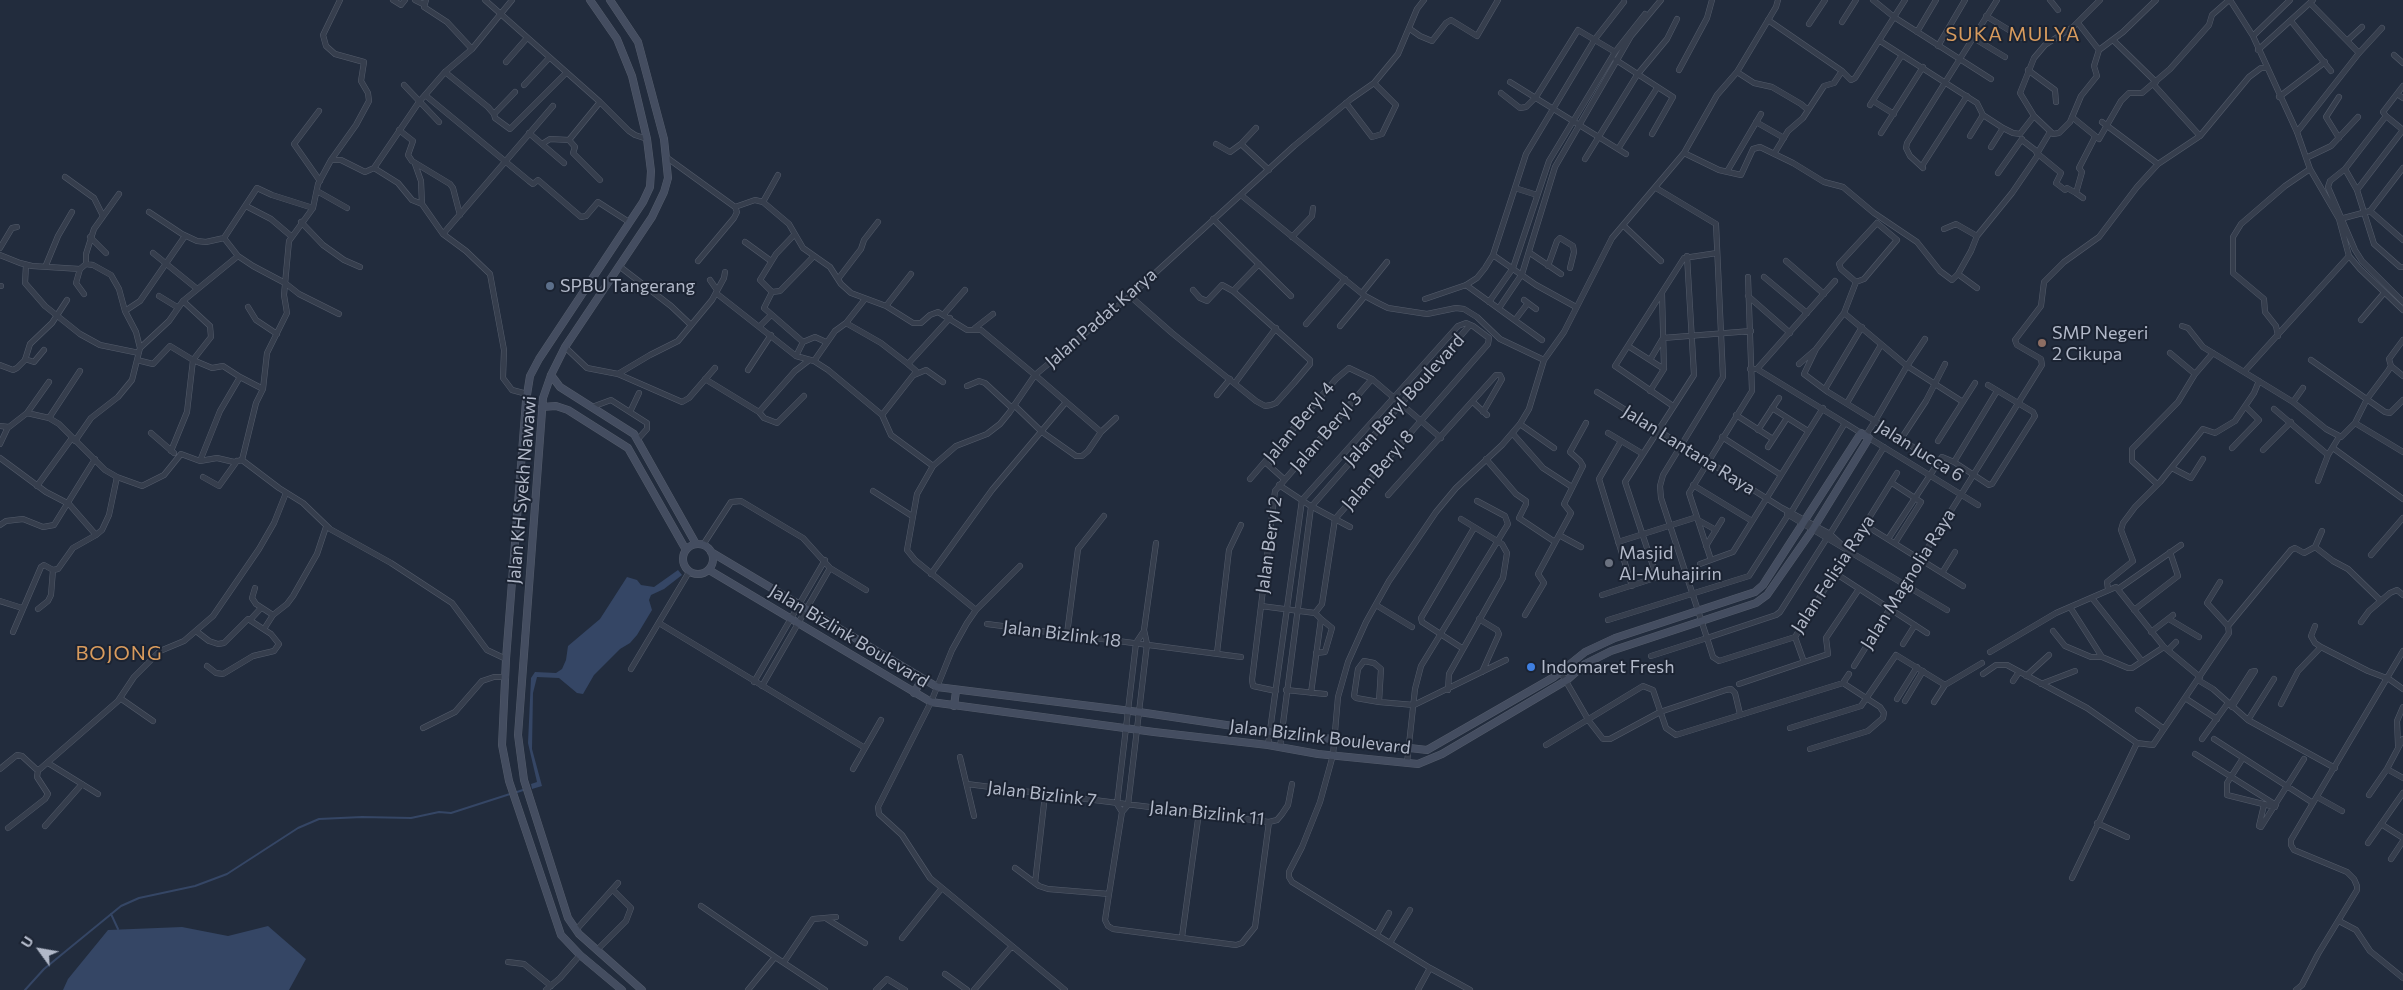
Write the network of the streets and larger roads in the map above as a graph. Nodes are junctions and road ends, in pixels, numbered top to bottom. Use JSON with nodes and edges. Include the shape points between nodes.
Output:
{"nodes":[{"id":1,"x":340,"y":0,"type":"edge"},
{"id":2,"x":393,"y":0,"type":"edge"},
{"id":3,"x":405,"y":0,"type":"edge"},
{"id":4,"x":415,"y":0,"type":"edge"},
{"id":5,"x":485,"y":0,"type":"edge"},
{"id":6,"x":512,"y":0,"type":"edge"},
{"id":7,"x":590,"y":0,"type":"edge"},
{"id":8,"x":610,"y":0,"type":"edge"},
{"id":9,"x":1424,"y":0,"type":"edge"},
{"id":10,"x":1498,"y":0,"type":"edge"},
{"id":11,"x":1657,"y":0,"type":"edge"},
{"id":12,"x":1661,"y":0,"type":"edge"},
{"id":13,"x":1712,"y":0,"type":"edge"},
{"id":14,"x":1778,"y":0,"type":"edge"},
{"id":15,"x":1825,"y":0,"type":"edge"},
{"id":16,"x":1856,"y":0,"type":"edge"},
{"id":17,"x":1905,"y":0,"type":"edge"},
{"id":18,"x":1936,"y":0,"type":"edge"},
{"id":19,"x":1965,"y":0,"type":"edge"},
{"id":20,"x":1997,"y":0,"type":"edge"},
{"id":21,"x":2050,"y":0,"type":"edge"},
{"id":22,"x":2100,"y":0,"type":"edge"},
{"id":23,"x":2156,"y":0,"type":"edge"},
{"id":24,"x":2230,"y":0,"type":"edge"},
{"id":25,"x":2290,"y":0,"type":"edge"},
{"id":26,"x":1876,"y":1,"type":"edge"},
{"id":27,"x":2312,"y":1,"type":"edge"},
{"id":28,"x":424,"y":2,"type":"edge"},
{"id":29,"x":1624,"y":2,"type":"dead end"},
{"id":30,"x":2058,"y":10,"type":"dead end"},
{"id":31,"x":500,"y":14,"type":"junction"},
{"id":32,"x":1986,"y":16,"type":"junction"},
{"id":33,"x":1894,"y":17,"type":"junction"},
{"id":34,"x":1677,"y":19,"type":"dead end"},
{"id":35,"x":1768,"y":20,"type":"junction"},
{"id":36,"x":2291,"y":21,"type":"junction"},
{"id":37,"x":1842,"y":22,"type":"dead end"},
{"id":38,"x":2078,"y":23,"type":"junction"},
{"id":39,"x":1809,"y":24,"type":"dead end"},
{"id":40,"x":2362,"y":27,"type":"dead end"},
{"id":41,"x":1410,"y":28,"type":"junction"},
{"id":42,"x":2382,"y":28,"type":"dead end"},
{"id":43,"x":1917,"y":32,"type":"junction"},
{"id":44,"x":2253,"y":36,"type":"junction"},
{"id":45,"x":527,"y":38,"type":"junction"},
{"id":46,"x":1972,"y":38,"type":"junction"},
{"id":47,"x":2022,"y":38,"type":"dead end"},
{"id":48,"x":1595,"y":39,"type":"junction"},
{"id":49,"x":2113,"y":40,"type":"junction"},
{"id":50,"x":2348,"y":40,"type":"junction"},
{"id":51,"x":1880,"y":41,"type":"junction"},
{"id":52,"x":1938,"y":46,"type":"junction"},
{"id":53,"x":472,"y":49,"type":"junction"},
{"id":54,"x":2099,"y":50,"type":"junction"},
{"id":55,"x":2258,"y":50,"type":"junction"},
{"id":56,"x":1615,"y":52,"type":"junction"},
{"id":57,"x":2359,"y":53,"type":"junction"},
{"id":58,"x":1902,"y":55,"type":"junction"},
{"id":59,"x":2394,"y":55,"type":"dead end"},
{"id":60,"x":2005,"y":57,"type":"dead end"},
{"id":61,"x":549,"y":58,"type":"junction"},
{"id":62,"x":1959,"y":59,"type":"junction"},
{"id":63,"x":1616,"y":60,"type":"junction"},
{"id":64,"x":506,"y":62,"type":"dead end"},
{"id":65,"x":2325,"y":62,"type":"junction"},
{"id":66,"x":2403,"y":63,"type":"edge"},
{"id":67,"x":1924,"y":68,"type":"junction"},
{"id":68,"x":2266,"y":68,"type":"junction"},
{"id":69,"x":1679,"y":70,"type":"dead end"},
{"id":70,"x":2028,"y":70,"type":"junction"},
{"id":71,"x":2332,"y":70,"type":"dead end"},
{"id":72,"x":1842,"y":71,"type":"junction"},
{"id":73,"x":445,"y":72,"type":"junction"},
{"id":74,"x":1737,"y":72,"type":"junction"},
{"id":75,"x":566,"y":73,"type":"junction"},
{"id":76,"x":1637,"y":75,"type":"junction"},
{"id":77,"x":1991,"y":79,"type":"dead end"},
{"id":78,"x":1510,"y":82,"type":"dead end"},
{"id":79,"x":1945,"y":82,"type":"junction"},
{"id":80,"x":1374,"y":83,"type":"junction"},
{"id":81,"x":2154,"y":83,"type":"junction"},
{"id":82,"x":404,"y":86,"type":"dead end"},
{"id":83,"x":524,"y":86,"type":"dead end"},
{"id":84,"x":2403,"y":86,"type":"edge"},
{"id":85,"x":1657,"y":88,"type":"junction"},
{"id":86,"x":515,"y":92,"type":"dead end"},
{"id":87,"x":1501,"y":93,"type":"dead end"},
{"id":88,"x":2397,"y":94,"type":"junction"},
{"id":89,"x":425,"y":96,"type":"junction"},
{"id":90,"x":1967,"y":96,"type":"junction"},
{"id":91,"x":1536,"y":97,"type":"junction"},
{"id":92,"x":2280,"y":97,"type":"junction"},
{"id":93,"x":2339,"y":97,"type":"dead end"},
{"id":94,"x":2403,"y":98,"type":"edge"},
{"id":95,"x":419,"y":102,"type":"junction"},
{"id":96,"x":600,"y":102,"type":"junction"},
{"id":97,"x":2056,"y":102,"type":"dead end"},
{"id":98,"x":1346,"y":103,"type":"junction"},
{"id":99,"x":553,"y":106,"type":"dead end"},
{"id":100,"x":1553,"y":108,"type":"junction"},
{"id":101,"x":1808,"y":110,"type":"junction"},
{"id":102,"x":319,"y":111,"type":"dead end"},
{"id":103,"x":494,"y":114,"type":"junction"},
{"id":104,"x":1761,"y":114,"type":"dead end"},
{"id":105,"x":1894,"y":114,"type":"junction"},
{"id":106,"x":1983,"y":115,"type":"junction"},
{"id":107,"x":2034,"y":116,"type":"junction"},
{"id":108,"x":2386,"y":116,"type":"junction"},
{"id":109,"x":2072,"y":117,"type":"junction"},
{"id":110,"x":2358,"y":117,"type":"dead end"},
{"id":111,"x":1573,"y":120,"type":"junction"},
{"id":112,"x":439,"y":122,"type":"dead end"},
{"id":113,"x":1756,"y":122,"type":"junction"},
{"id":114,"x":2104,"y":124,"type":"junction"},
{"id":115,"x":1579,"y":125,"type":"junction"},
{"id":116,"x":1256,"y":128,"type":"dead end"},
{"id":117,"x":2003,"y":128,"type":"junction"},
{"id":118,"x":399,"y":130,"type":"junction"},
{"id":119,"x":2403,"y":130,"type":"edge"},
{"id":120,"x":2050,"y":132,"type":"junction"},
{"id":121,"x":2297,"y":132,"type":"junction"},
{"id":122,"x":529,"y":133,"type":"junction"},
{"id":123,"x":1881,"y":133,"type":"dead end"},
{"id":124,"x":1652,"y":134,"type":"dead end"},
{"id":125,"x":2020,"y":134,"type":"junction"},
{"id":126,"x":1970,"y":136,"type":"dead end"},
{"id":127,"x":2200,"y":136,"type":"junction"},
{"id":128,"x":1599,"y":137,"type":"junction"},
{"id":129,"x":2095,"y":137,"type":"junction"},
{"id":130,"x":1784,"y":138,"type":"junction"},
{"id":131,"x":2339,"y":138,"type":"junction"},
{"id":132,"x":647,"y":139,"type":"junction"},
{"id":133,"x":569,"y":140,"type":"junction"},
{"id":134,"x":2022,"y":140,"type":"junction"},
{"id":135,"x":542,"y":144,"type":"junction"},
{"id":136,"x":1216,"y":144,"type":"dead end"},
{"id":137,"x":1241,"y":144,"type":"junction"},
{"id":138,"x":1991,"y":147,"type":"dead end"},
{"id":139,"x":1618,"y":149,"type":"junction"},
{"id":140,"x":1684,"y":153,"type":"junction"},
{"id":141,"x":2038,"y":153,"type":"junction"},
{"id":142,"x":1626,"y":154,"type":"dead end"},
{"id":143,"x":1774,"y":154,"type":"junction"},
{"id":144,"x":666,"y":157,"type":"junction"},
{"id":145,"x":2306,"y":158,"type":"junction"},
{"id":146,"x":1585,"y":159,"type":"dead end"},
{"id":147,"x":331,"y":160,"type":"junction"},
{"id":148,"x":506,"y":163,"type":"junction"},
{"id":149,"x":564,"y":163,"type":"dead end"},
{"id":150,"x":415,"y":164,"type":"junction"},
{"id":151,"x":2158,"y":164,"type":"junction"},
{"id":152,"x":374,"y":168,"type":"junction"},
{"id":153,"x":2403,"y":168,"type":"edge"},
{"id":154,"x":2310,"y":169,"type":"junction"},
{"id":155,"x":2345,"y":169,"type":"junction"},
{"id":156,"x":1269,"y":170,"type":"junction"},
{"id":157,"x":1728,"y":170,"type":"junction"},
{"id":158,"x":1998,"y":173,"type":"dead end"},
{"id":159,"x":778,"y":176,"type":"dead end"},
{"id":160,"x":65,"y":177,"type":"dead end"},
{"id":161,"x":600,"y":180,"type":"dead end"},
{"id":162,"x":320,"y":181,"type":"junction"},
{"id":163,"x":1540,"y":187,"type":"junction"},
{"id":164,"x":1515,"y":188,"type":"junction"},
{"id":165,"x":1656,"y":188,"type":"junction"},
{"id":166,"x":1546,"y":190,"type":"junction"},
{"id":167,"x":2357,"y":190,"type":"junction"},
{"id":168,"x":317,"y":191,"type":"junction"},
{"id":169,"x":2076,"y":193,"type":"junction"},
{"id":170,"x":119,"y":194,"type":"dead end"},
{"id":171,"x":1241,"y":195,"type":"junction"},
{"id":172,"x":1537,"y":195,"type":"junction"},
{"id":173,"x":2083,"y":198,"type":"dead end"},
{"id":174,"x":763,"y":202,"type":"junction"},
{"id":175,"x":422,"y":204,"type":"junction"},
{"id":176,"x":246,"y":206,"type":"junction"},
{"id":177,"x":735,"y":207,"type":"junction"},
{"id":178,"x":313,"y":208,"type":"junction"},
{"id":179,"x":348,"y":208,"type":"dead end"},
{"id":180,"x":1313,"y":208,"type":"dead end"},
{"id":181,"x":72,"y":212,"type":"dead end"},
{"id":182,"x":149,"y":212,"type":"dead end"},
{"id":183,"x":2367,"y":212,"type":"junction"},
{"id":184,"x":460,"y":215,"type":"junction"},
{"id":185,"x":103,"y":216,"type":"junction"},
{"id":186,"x":2341,"y":219,"type":"junction"},
{"id":187,"x":1213,"y":220,"type":"junction"},
{"id":188,"x":301,"y":222,"type":"junction"},
{"id":189,"x":630,"y":222,"type":"junction"},
{"id":190,"x":878,"y":222,"type":"dead end"},
{"id":191,"x":1624,"y":226,"type":"junction"},
{"id":192,"x":17,"y":227,"type":"dead end"},
{"id":193,"x":1944,"y":229,"type":"dead end"},
{"id":194,"x":443,"y":234,"type":"junction"},
{"id":195,"x":794,"y":235,"type":"junction"},
{"id":196,"x":185,"y":236,"type":"junction"},
{"id":197,"x":292,"y":236,"type":"junction"},
{"id":198,"x":1976,"y":236,"type":"junction"},
{"id":199,"x":90,"y":237,"type":"junction"},
{"id":200,"x":1292,"y":237,"type":"junction"},
{"id":201,"x":224,"y":238,"type":"junction"},
{"id":202,"x":2403,"y":240,"type":"edge"},
{"id":203,"x":745,"y":242,"type":"dead end"},
{"id":204,"x":0,"y":248,"type":"edge"},
{"id":205,"x":106,"y":253,"type":"dead end"},
{"id":206,"x":1530,"y":253,"type":"junction"},
{"id":207,"x":1717,"y":253,"type":"junction"},
{"id":208,"x":153,"y":254,"type":"dead end"},
{"id":209,"x":0,"y":255,"type":"edge"},
{"id":210,"x":1493,"y":255,"type":"junction"},
{"id":211,"x":238,"y":256,"type":"junction"},
{"id":212,"x":814,"y":256,"type":"junction"},
{"id":213,"x":1687,"y":256,"type":"junction"},
{"id":214,"x":2349,"y":256,"type":"junction"},
{"id":215,"x":698,"y":261,"type":"dead end"},
{"id":216,"x":771,"y":261,"type":"junction"},
{"id":217,"x":1661,"y":261,"type":"dead end"},
{"id":218,"x":1786,"y":261,"type":"dead end"},
{"id":219,"x":166,"y":262,"type":"junction"},
{"id":220,"x":1387,"y":262,"type":"dead end"},
{"id":221,"x":26,"y":264,"type":"junction"},
{"id":222,"x":86,"y":264,"type":"junction"},
{"id":223,"x":1259,"y":264,"type":"junction"},
{"id":224,"x":46,"y":265,"type":"junction"},
{"id":225,"x":619,"y":266,"type":"junction"},
{"id":226,"x":1548,"y":266,"type":"junction"},
{"id":227,"x":360,"y":267,"type":"dead end"},
{"id":228,"x":2403,"y":267,"type":"edge"},
{"id":229,"x":1513,"y":268,"type":"junction"},
{"id":230,"x":1570,"y":268,"type":"dead end"},
{"id":231,"x":80,"y":269,"type":"junction"},
{"id":232,"x":725,"y":272,"type":"dead end"},
{"id":233,"x":911,"y":274,"type":"dead end"},
{"id":234,"x":1522,"y":274,"type":"junction"},
{"id":235,"x":1561,"y":274,"type":"dead end"},
{"id":236,"x":1958,"y":274,"type":"junction"},
{"id":237,"x":1748,"y":277,"type":"dead end"},
{"id":238,"x":1764,"y":277,"type":"dead end"},
{"id":239,"x":838,"y":279,"type":"junction"},
{"id":240,"x":710,"y":280,"type":"dead end"},
{"id":241,"x":1345,"y":280,"type":"junction"},
{"id":242,"x":1835,"y":281,"type":"dead end"},
{"id":243,"x":1856,"y":282,"type":"junction"},
{"id":244,"x":285,"y":283,"type":"junction"},
{"id":245,"x":1466,"y":285,"type":"junction"},
{"id":246,"x":196,"y":288,"type":"junction"},
{"id":247,"x":1977,"y":288,"type":"dead end"},
{"id":248,"x":965,"y":290,"type":"dead end"},
{"id":249,"x":1193,"y":290,"type":"dead end"},
{"id":250,"x":1234,"y":291,"type":"junction"},
{"id":251,"x":717,"y":292,"type":"junction"},
{"id":252,"x":772,"y":292,"type":"junction"},
{"id":253,"x":1662,"y":292,"type":"junction"},
{"id":254,"x":2384,"y":293,"type":"junction"},
{"id":255,"x":84,"y":294,"type":"dead end"},
{"id":256,"x":1364,"y":294,"type":"junction"},
{"id":257,"x":1824,"y":294,"type":"junction"},
{"id":258,"x":160,"y":296,"type":"dead end"},
{"id":259,"x":1130,"y":296,"type":"junction"},
{"id":260,"x":1292,"y":296,"type":"dead end"},
{"id":261,"x":1748,"y":296,"type":"junction"},
{"id":262,"x":1425,"y":298,"type":"dead end"},
{"id":263,"x":865,"y":299,"type":"junction"},
{"id":264,"x":67,"y":300,"type":"dead end"},
{"id":265,"x":183,"y":301,"type":"junction"},
{"id":266,"x":1489,"y":302,"type":"junction"},
{"id":267,"x":2403,"y":302,"type":"edge"},
{"id":268,"x":886,"y":306,"type":"junction"},
{"id":269,"x":177,"y":307,"type":"junction"},
{"id":270,"x":1576,"y":307,"type":"junction"},
{"id":271,"x":248,"y":308,"type":"dead end"},
{"id":272,"x":1498,"y":308,"type":"junction"},
{"id":273,"x":1536,"y":309,"type":"dead end"},
{"id":274,"x":125,"y":310,"type":"junction"},
{"id":275,"x":2403,"y":310,"type":"edge"},
{"id":276,"x":1844,"y":313,"type":"junction"},
{"id":277,"x":339,"y":314,"type":"dead end"},
{"id":278,"x":944,"y":314,"type":"junction"},
{"id":279,"x":992,"y":314,"type":"dead end"},
{"id":280,"x":1807,"y":314,"type":"junction"},
{"id":281,"x":58,"y":315,"type":"junction"},
{"id":282,"x":771,"y":315,"type":"junction"},
{"id":283,"x":950,"y":318,"type":"junction"},
{"id":284,"x":1515,"y":320,"type":"junction"},
{"id":285,"x":2361,"y":320,"type":"dead end"},
{"id":286,"x":846,"y":323,"type":"junction"},
{"id":287,"x":1306,"y":324,"type":"dead end"},
{"id":288,"x":691,"y":325,"type":"junction"},
{"id":289,"x":1470,"y":325,"type":"junction"},
{"id":290,"x":760,"y":326,"type":"junction"},
{"id":291,"x":1340,"y":326,"type":"dead end"},
{"id":292,"x":2182,"y":326,"type":"dead end"},
{"id":293,"x":1862,"y":327,"type":"junction"},
{"id":294,"x":975,"y":328,"type":"junction"},
{"id":295,"x":1276,"y":328,"type":"junction"},
{"id":296,"x":1751,"y":332,"type":"junction"},
{"id":297,"x":1790,"y":333,"type":"junction"},
{"id":298,"x":277,"y":334,"type":"junction"},
{"id":299,"x":1720,"y":334,"type":"junction"},
{"id":300,"x":771,"y":335,"type":"junction"},
{"id":301,"x":1691,"y":336,"type":"junction"},
{"id":302,"x":2278,"y":336,"type":"junction"},
{"id":303,"x":1663,"y":338,"type":"junction"},
{"id":304,"x":1925,"y":339,"type":"dead end"},
{"id":305,"x":1542,"y":340,"type":"dead end"},
{"id":306,"x":2403,"y":340,"type":"edge"},
{"id":307,"x":803,"y":342,"type":"junction"},
{"id":308,"x":826,"y":342,"type":"junction"},
{"id":309,"x":1881,"y":345,"type":"junction"},
{"id":310,"x":1628,"y":346,"type":"junction"},
{"id":311,"x":565,"y":347,"type":"junction"},
{"id":312,"x":1816,"y":349,"type":"junction"},
{"id":313,"x":44,"y":350,"type":"dead end"},
{"id":314,"x":140,"y":351,"type":"junction"},
{"id":315,"x":2170,"y":353,"type":"dead end"},
{"id":316,"x":2214,"y":353,"type":"junction"},
{"id":317,"x":796,"y":356,"type":"junction"},
{"id":318,"x":25,"y":359,"type":"junction"},
{"id":319,"x":137,"y":360,"type":"junction"},
{"id":320,"x":193,"y":360,"type":"junction"},
{"id":321,"x":1544,"y":360,"type":"junction"},
{"id":322,"x":1650,"y":360,"type":"junction"},
{"id":323,"x":2311,"y":360,"type":"dead end"},
{"id":324,"x":811,"y":361,"type":"junction"},
{"id":325,"x":908,"y":364,"type":"junction"},
{"id":326,"x":1799,"y":364,"type":"dead end"},
{"id":327,"x":1945,"y":364,"type":"dead end"},
{"id":328,"x":0,"y":365,"type":"edge"},
{"id":329,"x":1907,"y":366,"type":"junction"},
{"id":330,"x":2391,"y":366,"type":"junction"},
{"id":331,"x":715,"y":368,"type":"dead end"},
{"id":332,"x":1750,"y":368,"type":"junction"},
{"id":333,"x":1664,"y":369,"type":"junction"},
{"id":334,"x":1757,"y":369,"type":"junction"},
{"id":335,"x":748,"y":370,"type":"dead end"},
{"id":336,"x":80,"y":371,"type":"dead end"},
{"id":337,"x":2244,"y":372,"type":"junction"},
{"id":338,"x":618,"y":374,"type":"junction"},
{"id":339,"x":2195,"y":374,"type":"junction"},
{"id":340,"x":551,"y":375,"type":"junction"},
{"id":341,"x":914,"y":375,"type":"junction"},
{"id":342,"x":1035,"y":375,"type":"junction"},
{"id":343,"x":2403,"y":376,"type":"edge"},
{"id":344,"x":240,"y":377,"type":"junction"},
{"id":345,"x":1372,"y":378,"type":"junction"},
{"id":346,"x":705,"y":379,"type":"junction"},
{"id":347,"x":1230,"y":380,"type":"junction"},
{"id":348,"x":2259,"y":381,"type":"junction"},
{"id":349,"x":49,"y":382,"type":"dead end"},
{"id":350,"x":943,"y":382,"type":"dead end"},
{"id":351,"x":1235,"y":383,"type":"junction"},
{"id":352,"x":1975,"y":383,"type":"dead end"},
{"id":353,"x":1935,"y":384,"type":"junction"},
{"id":354,"x":1988,"y":385,"type":"dead end"},
{"id":355,"x":967,"y":386,"type":"dead end"},
{"id":356,"x":2303,"y":388,"type":"dead end"},
{"id":357,"x":1825,"y":389,"type":"junction"},
{"id":358,"x":263,"y":390,"type":"junction"},
{"id":359,"x":1650,"y":391,"type":"junction"},
{"id":360,"x":1997,"y":391,"type":"junction"},
{"id":361,"x":1597,"y":392,"type":"dead end"},
{"id":362,"x":527,"y":394,"type":"junction"},
{"id":363,"x":639,"y":394,"type":"dead end"},
{"id":364,"x":1217,"y":395,"type":"dead end"},
{"id":365,"x":804,"y":396,"type":"dead end"},
{"id":366,"x":1779,"y":398,"type":"dead end"},
{"id":367,"x":2367,"y":399,"type":"junction"},
{"id":368,"x":2403,"y":400,"type":"edge"},
{"id":369,"x":1397,"y":401,"type":"junction"},
{"id":370,"x":1066,"y":402,"type":"junction"},
{"id":371,"x":1473,"y":402,"type":"junction"},
{"id":372,"x":1963,"y":402,"type":"junction"},
{"id":373,"x":2293,"y":402,"type":"junction"},
{"id":374,"x":1846,"y":404,"type":"junction"},
{"id":375,"x":2018,"y":404,"type":"junction"},
{"id":376,"x":1013,"y":406,"type":"junction"},
{"id":377,"x":1673,"y":406,"type":"junction"},
{"id":378,"x":2245,"y":406,"type":"junction"},
{"id":379,"x":542,"y":407,"type":"junction"},
{"id":380,"x":592,"y":407,"type":"junction"},
{"id":381,"x":1772,"y":408,"type":"junction"},
{"id":382,"x":1823,"y":408,"type":"junction"},
{"id":383,"x":2274,"y":408,"type":"dead end"},
{"id":384,"x":630,"y":412,"type":"junction"},
{"id":385,"x":759,"y":412,"type":"junction"},
{"id":386,"x":27,"y":413,"type":"junction"},
{"id":387,"x":882,"y":415,"type":"junction"},
{"id":388,"x":1736,"y":415,"type":"junction"},
{"id":389,"x":49,"y":418,"type":"junction"},
{"id":390,"x":1116,"y":418,"type":"dead end"},
{"id":391,"x":1787,"y":418,"type":"junction"},
{"id":392,"x":1420,"y":421,"type":"junction"},
{"id":393,"x":1875,"y":421,"type":"junction"},
{"id":394,"x":2291,"y":422,"type":"junction"},
{"id":395,"x":1586,"y":423,"type":"dead end"},
{"id":396,"x":1845,"y":423,"type":"junction"},
{"id":397,"x":2355,"y":423,"type":"junction"},
{"id":398,"x":1520,"y":424,"type":"junction"},
{"id":399,"x":0,"y":426,"type":"edge"},
{"id":400,"x":8,"y":427,"type":"junction"},
{"id":401,"x":1658,"y":430,"type":"junction"},
{"id":402,"x":1758,"y":430,"type":"junction"},
{"id":403,"x":1808,"y":431,"type":"junction"},
{"id":404,"x":1042,"y":432,"type":"junction"},
{"id":405,"x":1101,"y":432,"type":"junction"},
{"id":406,"x":151,"y":433,"type":"dead end"},
{"id":407,"x":1608,"y":433,"type":"dead end"},
{"id":408,"x":1513,"y":434,"type":"junction"},
{"id":409,"x":1866,"y":435,"type":"junction"},
{"id":410,"x":1722,"y":437,"type":"junction"},
{"id":411,"x":2339,"y":437,"type":"junction"},
{"id":412,"x":1441,"y":438,"type":"junction"},
{"id":413,"x":73,"y":439,"type":"junction"},
{"id":414,"x":638,"y":439,"type":"junction"},
{"id":415,"x":1773,"y":439,"type":"junction"},
{"id":416,"x":1901,"y":439,"type":"junction"},
{"id":417,"x":1621,"y":441,"type":"junction"},
{"id":418,"x":1938,"y":441,"type":"dead end"},
{"id":419,"x":0,"y":444,"type":"edge"},
{"id":420,"x":1682,"y":445,"type":"junction"},
{"id":421,"x":1768,"y":447,"type":"dead end"},
{"id":422,"x":1884,"y":447,"type":"junction"},
{"id":423,"x":1554,"y":448,"type":"dead end"},
{"id":424,"x":2232,"y":448,"type":"dead end"},
{"id":425,"x":2334,"y":448,"type":"junction"},
{"id":426,"x":2263,"y":450,"type":"dead end"},
{"id":427,"x":172,"y":451,"type":"junction"},
{"id":428,"x":2403,"y":452,"type":"edge"},
{"id":429,"x":1922,"y":453,"type":"dead end"},
{"id":430,"x":1642,"y":454,"type":"junction"},
{"id":431,"x":2328,"y":455,"type":"junction"},
{"id":432,"x":178,"y":456,"type":"junction"},
{"id":433,"x":0,"y":458,"type":"edge"},
{"id":434,"x":1486,"y":459,"type":"junction"},
{"id":435,"x":2203,"y":459,"type":"dead end"},
{"id":436,"x":95,"y":460,"type":"junction"},
{"id":437,"x":240,"y":460,"type":"junction"},
{"id":438,"x":200,"y":461,"type":"junction"},
{"id":439,"x":1707,"y":461,"type":"junction"},
{"id":440,"x":1265,"y":462,"type":"junction"},
{"id":441,"x":1954,"y":462,"type":"junction"},
{"id":442,"x":933,"y":466,"type":"junction"},
{"id":443,"x":2172,"y":468,"type":"junction"},
{"id":444,"x":1898,"y":474,"type":"dead end"},
{"id":445,"x":1973,"y":474,"type":"junction"},
{"id":446,"x":1781,"y":475,"type":"junction"},
{"id":447,"x":1930,"y":476,"type":"junction"},
{"id":448,"x":117,"y":477,"type":"junction"},
{"id":449,"x":203,"y":477,"type":"dead end"},
{"id":450,"x":1250,"y":479,"type":"dead end"},
{"id":451,"x":1284,"y":479,"type":"junction"},
{"id":452,"x":2318,"y":481,"type":"dead end"},
{"id":453,"x":1892,"y":483,"type":"junction"},
{"id":454,"x":1280,"y":484,"type":"junction"},
{"id":455,"x":2158,"y":484,"type":"junction"},
{"id":456,"x":1693,"y":485,"type":"junction"},
{"id":457,"x":37,"y":486,"type":"junction"},
{"id":458,"x":1572,"y":487,"type":"junction"},
{"id":459,"x":873,"y":491,"type":"dead end"},
{"id":460,"x":286,"y":493,"type":"junction"},
{"id":461,"x":1388,"y":495,"type":"dead end"},
{"id":462,"x":1961,"y":495,"type":"junction"},
{"id":463,"x":1767,"y":498,"type":"junction"},
{"id":464,"x":1914,"y":498,"type":"junction"},
{"id":465,"x":2403,"y":499,"type":"edge"},
{"id":466,"x":1477,"y":502,"type":"dead end"},
{"id":467,"x":69,"y":504,"type":"junction"},
{"id":468,"x":1307,"y":504,"type":"junction"},
{"id":469,"x":1978,"y":505,"type":"dead end"},
{"id":470,"x":1790,"y":513,"type":"junction"},
{"id":471,"x":912,"y":516,"type":"junction"},
{"id":472,"x":1104,"y":516,"type":"dead end"},
{"id":473,"x":1698,"y":518,"type":"junction"},
{"id":474,"x":2403,"y":518,"type":"edge"},
{"id":475,"x":1335,"y":519,"type":"junction"},
{"id":476,"x":1461,"y":520,"type":"dead end"},
{"id":477,"x":1722,"y":520,"type":"dead end"},
{"id":478,"x":1752,"y":521,"type":"junction"},
{"id":479,"x":1804,"y":521,"type":"junction"},
{"id":480,"x":0,"y":525,"type":"edge"},
{"id":481,"x":1241,"y":525,"type":"dead end"},
{"id":482,"x":1670,"y":525,"type":"junction"},
{"id":483,"x":1865,"y":525,"type":"junction"},
{"id":484,"x":326,"y":526,"type":"junction"},
{"id":485,"x":1350,"y":527,"type":"dead end"},
{"id":486,"x":1814,"y":527,"type":"junction"},
{"id":487,"x":1474,"y":528,"type":"junction"},
{"id":488,"x":1716,"y":530,"type":"junction"},
{"id":489,"x":2322,"y":531,"type":"dead end"},
{"id":490,"x":1642,"y":534,"type":"junction"},
{"id":491,"x":1559,"y":535,"type":"junction"},
{"id":492,"x":96,"y":536,"type":"junction"},
{"id":493,"x":1828,"y":536,"type":"junction"},
{"id":494,"x":1888,"y":539,"type":"junction"},
{"id":495,"x":1497,"y":542,"type":"junction"},
{"id":496,"x":1555,"y":542,"type":"junction"},
{"id":497,"x":1618,"y":542,"type":"junction"},
{"id":498,"x":1156,"y":543,"type":"dead end"},
{"id":499,"x":1895,"y":543,"type":"junction"},
{"id":500,"x":700,"y":544,"type":"junction"},
{"id":501,"x":2181,"y":545,"type":"dead end"},
{"id":502,"x":1706,"y":546,"type":"junction"},
{"id":503,"x":1581,"y":547,"type":"dead end"},
{"id":504,"x":2315,"y":547,"type":"junction"},
{"id":505,"x":686,"y":550,"type":"junction"},
{"id":506,"x":1849,"y":550,"type":"junction"},
{"id":507,"x":712,"y":552,"type":"junction"},
{"id":508,"x":1955,"y":552,"type":"dead end"},
{"id":509,"x":2170,"y":552,"type":"junction"},
{"id":510,"x":2371,"y":555,"type":"dead end"},
{"id":511,"x":1920,"y":559,"type":"junction"},
{"id":512,"x":825,"y":560,"type":"junction"},
{"id":513,"x":1711,"y":560,"type":"junction"},
{"id":514,"x":1700,"y":564,"type":"dead end"},
{"id":515,"x":1020,"y":566,"type":"dead end"},
{"id":516,"x":830,"y":568,"type":"junction"},
{"id":517,"x":53,"y":570,"type":"junction"},
{"id":518,"x":709,"y":570,"type":"junction"},
{"id":519,"x":690,"y":572,"type":"junction"},
{"id":520,"x":1942,"y":573,"type":"junction"},
{"id":521,"x":932,"y":574,"type":"junction"},
{"id":522,"x":1667,"y":574,"type":"dead end"},
{"id":523,"x":1835,"y":574,"type":"junction"},
{"id":524,"x":1657,"y":578,"type":"junction"},
{"id":525,"x":2220,"y":582,"type":"dead end"},
{"id":526,"x":1905,"y":584,"type":"junction"},
{"id":527,"x":1632,"y":586,"type":"junction"},
{"id":528,"x":1963,"y":586,"type":"dead end"},
{"id":529,"x":255,"y":588,"type":"dead end"},
{"id":530,"x":2108,"y":588,"type":"junction"},
{"id":531,"x":1859,"y":589,"type":"junction"},
{"id":532,"x":2118,"y":589,"type":"junction"},
{"id":533,"x":866,"y":590,"type":"dead end"},
{"id":534,"x":1602,"y":595,"type":"dead end"},
{"id":535,"x":1692,"y":595,"type":"junction"},
{"id":536,"x":2403,"y":595,"type":"edge"},
{"id":537,"x":2092,"y":598,"type":"junction"},
{"id":538,"x":2380,"y":600,"type":"junction"},
{"id":539,"x":0,"y":601,"type":"edge"},
{"id":540,"x":1376,"y":605,"type":"junction"},
{"id":541,"x":1260,"y":606,"type":"junction"},
{"id":542,"x":802,"y":607,"type":"junction"},
{"id":543,"x":2070,"y":607,"type":"junction"},
{"id":544,"x":22,"y":608,"type":"junction"},
{"id":545,"x":261,"y":608,"type":"junction"},
{"id":546,"x":38,"y":609,"type":"dead end"},
{"id":547,"x":1889,"y":609,"type":"junction"},
{"id":548,"x":976,"y":610,"type":"junction"},
{"id":549,"x":1291,"y":610,"type":"junction"},
{"id":550,"x":1947,"y":610,"type":"dead end"},
{"id":551,"x":2134,"y":610,"type":"junction"},
{"id":552,"x":1698,"y":611,"type":"junction"},
{"id":553,"x":1315,"y":613,"type":"junction"},
{"id":554,"x":273,"y":615,"type":"junction"},
{"id":555,"x":1525,"y":615,"type":"dead end"},
{"id":556,"x":790,"y":619,"type":"junction"},
{"id":557,"x":1321,"y":619,"type":"junction"},
{"id":558,"x":251,"y":620,"type":"junction"},
{"id":559,"x":1479,"y":620,"type":"junction"},
{"id":560,"x":1608,"y":620,"type":"dead end"},
{"id":561,"x":1702,"y":622,"type":"junction"},
{"id":562,"x":2361,"y":622,"type":"dead end"},
{"id":563,"x":659,"y":624,"type":"junction"},
{"id":564,"x":798,"y":624,"type":"junction"},
{"id":565,"x":987,"y":624,"type":"dead end"},
{"id":566,"x":1914,"y":625,"type":"junction"},
{"id":567,"x":2228,"y":626,"type":"junction"},
{"id":568,"x":2315,"y":626,"type":"dead end"},
{"id":569,"x":1412,"y":627,"type":"dead end"},
{"id":570,"x":264,"y":629,"type":"junction"},
{"id":571,"x":1144,"y":630,"type":"junction"},
{"id":572,"x":196,"y":631,"type":"junction"},
{"id":573,"x":2053,"y":631,"type":"dead end"},
{"id":574,"x":13,"y":632,"type":"dead end"},
{"id":575,"x":2151,"y":632,"type":"junction"},
{"id":576,"x":1927,"y":633,"type":"dead end"},
{"id":577,"x":1068,"y":634,"type":"junction"},
{"id":578,"x":1441,"y":634,"type":"junction"},
{"id":579,"x":2199,"y":636,"type":"dead end"},
{"id":580,"x":1795,"y":637,"type":"junction"},
{"id":581,"x":1708,"y":638,"type":"junction"},
{"id":582,"x":2176,"y":642,"type":"dead end"},
{"id":583,"x":1136,"y":643,"type":"junction"},
{"id":584,"x":1147,"y":644,"type":"junction"},
{"id":585,"x":1903,"y":644,"type":"dead end"},
{"id":586,"x":2321,"y":646,"type":"junction"},
{"id":587,"x":1462,"y":648,"type":"junction"},
{"id":588,"x":2166,"y":649,"type":"junction"},
{"id":589,"x":2403,"y":651,"type":"edge"},
{"id":590,"x":1990,"y":652,"type":"dead end"},
{"id":591,"x":1217,"y":653,"type":"junction"},
{"id":592,"x":1316,"y":653,"type":"junction"},
{"id":593,"x":2049,"y":655,"type":"dead end"},
{"id":594,"x":1651,"y":656,"type":"dead end"},
{"id":595,"x":2102,"y":657,"type":"junction"},
{"id":596,"x":1241,"y":658,"type":"dead end"},
{"id":597,"x":506,"y":659,"type":"junction"},
{"id":598,"x":1506,"y":660,"type":"dead end"},
{"id":599,"x":2142,"y":661,"type":"junction"},
{"id":600,"x":1804,"y":662,"type":"junction"},
{"id":601,"x":1982,"y":663,"type":"dead end"},
{"id":602,"x":207,"y":666,"type":"dead end"},
{"id":603,"x":1854,"y":666,"type":"dead end"},
{"id":604,"x":1917,"y":667,"type":"junction"},
{"id":605,"x":631,"y":668,"type":"dead end"},
{"id":606,"x":1923,"y":671,"type":"junction"},
{"id":607,"x":2075,"y":671,"type":"dead end"},
{"id":608,"x":1560,"y":672,"type":"junction"},
{"id":609,"x":2019,"y":672,"type":"junction"},
{"id":610,"x":1481,"y":673,"type":"junction"},
{"id":611,"x":1849,"y":674,"type":"dead end"},
{"id":612,"x":1983,"y":674,"type":"dead end"},
{"id":613,"x":2026,"y":676,"type":"junction"},
{"id":614,"x":506,"y":677,"type":"junction"},
{"id":615,"x":2199,"y":678,"type":"junction"},
{"id":616,"x":922,"y":679,"type":"junction"},
{"id":617,"x":2274,"y":679,"type":"dead end"},
{"id":618,"x":2388,"y":679,"type":"junction"},
{"id":619,"x":1567,"y":680,"type":"junction"},
{"id":620,"x":754,"y":682,"type":"junction"},
{"id":621,"x":2013,"y":682,"type":"dead end"},
{"id":622,"x":1843,"y":683,"type":"junction"},
{"id":623,"x":1739,"y":684,"type":"dead end"},
{"id":624,"x":2042,"y":684,"type":"junction"},
{"id":625,"x":1945,"y":685,"type":"junction"},
{"id":626,"x":762,"y":686,"type":"junction"},
{"id":627,"x":937,"y":687,"type":"junction"},
{"id":628,"x":2403,"y":689,"type":"edge"},
{"id":629,"x":1286,"y":690,"type":"junction"},
{"id":630,"x":1448,"y":690,"type":"junction"},
{"id":631,"x":956,"y":691,"type":"junction"},
{"id":632,"x":1276,"y":691,"type":"junction"},
{"id":633,"x":914,"y":693,"type":"junction"},
{"id":634,"x":1310,"y":693,"type":"junction"},
{"id":635,"x":1325,"y":694,"type":"dead end"},
{"id":636,"x":120,"y":698,"type":"junction"},
{"id":637,"x":1867,"y":698,"type":"junction"},
{"id":638,"x":2185,"y":698,"type":"junction"},
{"id":639,"x":1897,"y":699,"type":"dead end"},
{"id":640,"x":1905,"y":701,"type":"dead end"},
{"id":641,"x":931,"y":702,"type":"junction"},
{"id":642,"x":1379,"y":702,"type":"junction"},
{"id":643,"x":1934,"y":702,"type":"dead end"},
{"id":644,"x":2281,"y":704,"type":"dead end"},
{"id":645,"x":1414,"y":705,"type":"junction"},
{"id":646,"x":2230,"y":705,"type":"junction"},
{"id":647,"x":954,"y":706,"type":"junction"},
{"id":648,"x":2403,"y":707,"type":"edge"},
{"id":649,"x":2138,"y":710,"type":"dead end"},
{"id":650,"x":1130,"y":711,"type":"junction"},
{"id":651,"x":1139,"y":712,"type":"junction"},
{"id":652,"x":1660,"y":712,"type":"junction"},
{"id":653,"x":1740,"y":714,"type":"junction"},
{"id":654,"x":2217,"y":719,"type":"junction"},
{"id":655,"x":881,"y":720,"type":"dead end"},
{"id":656,"x":2248,"y":720,"type":"junction"},
{"id":657,"x":153,"y":721,"type":"dead end"},
{"id":658,"x":1589,"y":721,"type":"junction"},
{"id":659,"x":423,"y":728,"type":"dead end"},
{"id":660,"x":1128,"y":728,"type":"junction"},
{"id":661,"x":1790,"y":728,"type":"dead end"},
{"id":662,"x":1137,"y":729,"type":"junction"},
{"id":663,"x":2164,"y":729,"type":"junction"},
{"id":664,"x":1270,"y":732,"type":"junction"},
{"id":665,"x":1280,"y":733,"type":"junction"},
{"id":666,"x":1334,"y":739,"type":"junction"},
{"id":667,"x":2202,"y":739,"type":"dead end"},
{"id":668,"x":2214,"y":739,"type":"dead end"},
{"id":669,"x":2403,"y":739,"type":"edge"},
{"id":670,"x":2137,"y":743,"type":"junction"},
{"id":671,"x":1268,"y":745,"type":"junction"},
{"id":672,"x":1546,"y":745,"type":"dead end"},
{"id":673,"x":2398,"y":745,"type":"junction"},
{"id":674,"x":1280,"y":747,"type":"junction"},
{"id":675,"x":865,"y":748,"type":"junction"},
{"id":676,"x":1408,"y":748,"type":"junction"},
{"id":677,"x":1810,"y":749,"type":"dead end"},
{"id":678,"x":2195,"y":754,"type":"dead end"},
{"id":679,"x":1332,"y":755,"type":"junction"},
{"id":680,"x":960,"y":756,"type":"dead end"},
{"id":681,"x":2243,"y":758,"type":"junction"},
{"id":682,"x":2304,"y":759,"type":"dead end"},
{"id":683,"x":48,"y":763,"type":"junction"},
{"id":684,"x":1407,"y":763,"type":"junction"},
{"id":685,"x":854,"y":768,"type":"dead end"},
{"id":686,"x":2335,"y":768,"type":"junction"},
{"id":687,"x":0,"y":769,"type":"edge"},
{"id":688,"x":2387,"y":769,"type":"junction"},
{"id":689,"x":38,"y":770,"type":"junction"},
{"id":690,"x":2231,"y":777,"type":"junction"},
{"id":691,"x":2403,"y":778,"type":"edge"},
{"id":692,"x":82,"y":784,"type":"junction"},
{"id":693,"x":967,"y":784,"type":"junction"},
{"id":694,"x":1292,"y":784,"type":"dead end"},
{"id":695,"x":2288,"y":786,"type":"junction"},
{"id":696,"x":2403,"y":793,"type":"edge"},
{"id":697,"x":98,"y":794,"type":"dead end"},
{"id":698,"x":1045,"y":795,"type":"junction"},
{"id":699,"x":2369,"y":795,"type":"dead end"},
{"id":700,"x":2317,"y":797,"type":"junction"},
{"id":701,"x":2314,"y":803,"type":"junction"},
{"id":702,"x":1117,"y":804,"type":"junction"},
{"id":703,"x":1128,"y":805,"type":"junction"},
{"id":704,"x":2264,"y":805,"type":"junction"},
{"id":705,"x":2275,"y":806,"type":"junction"},
{"id":706,"x":2342,"y":811,"type":"dead end"},
{"id":707,"x":1122,"y":812,"type":"junction"},
{"id":708,"x":1199,"y":812,"type":"junction"},
{"id":709,"x":974,"y":816,"type":"dead end"},
{"id":710,"x":1269,"y":822,"type":"junction"},
{"id":711,"x":2097,"y":823,"type":"junction"},
{"id":712,"x":2381,"y":824,"type":"junction"},
{"id":713,"x":45,"y":826,"type":"dead end"},
{"id":714,"x":8,"y":828,"type":"dead end"},
{"id":715,"x":2127,"y":837,"type":"dead end"},
{"id":716,"x":2403,"y":840,"type":"edge"},
{"id":717,"x":2368,"y":843,"type":"dead end"},
{"id":718,"x":2391,"y":860,"type":"dead end"},
{"id":719,"x":1015,"y":868,"type":"dead end"},
{"id":720,"x":2072,"y":878,"type":"dead end"},
{"id":721,"x":618,"y":883,"type":"dead end"},
{"id":722,"x":1035,"y":883,"type":"junction"},
{"id":723,"x":942,"y":888,"type":"junction"},
{"id":724,"x":613,"y":890,"type":"junction"},
{"id":725,"x":1109,"y":894,"type":"junction"},
{"id":726,"x":701,"y":906,"type":"dead end"},
{"id":727,"x":1410,"y":910,"type":"dead end"},
{"id":728,"x":1390,"y":913,"type":"dead end"},
{"id":729,"x":836,"y":917,"type":"dead end"},
{"id":730,"x":825,"y":918,"type":"junction"},
{"id":731,"x":2339,"y":922,"type":"junction"},
{"id":732,"x":576,"y":930,"type":"junction"},
{"id":733,"x":1376,"y":934,"type":"junction"},
{"id":734,"x":1182,"y":937,"type":"junction"},
{"id":735,"x":902,"y":938,"type":"dead end"},
{"id":736,"x":864,"y":943,"type":"dead end"},
{"id":737,"x":1390,"y":943,"type":"junction"},
{"id":738,"x":1012,"y":946,"type":"junction"},
{"id":739,"x":598,"y":950,"type":"junction"},
{"id":740,"x":580,"y":955,"type":"junction"},
{"id":741,"x":775,"y":957,"type":"junction"},
{"id":742,"x":508,"y":962,"type":"dead end"},
{"id":743,"x":784,"y":962,"type":"junction"},
{"id":744,"x":1430,"y":968,"type":"junction"},
{"id":745,"x":945,"y":974,"type":"dead end"},
{"id":746,"x":2403,"y":978,"type":"edge"},
{"id":747,"x":551,"y":986,"type":"junction"},
{"id":748,"x":546,"y":990,"type":"edge"},
{"id":749,"x":622,"y":990,"type":"edge"},
{"id":750,"x":642,"y":990,"type":"edge"},
{"id":751,"x":748,"y":990,"type":"edge"},
{"id":752,"x":825,"y":990,"type":"edge"},
{"id":753,"x":876,"y":990,"type":"edge"},
{"id":754,"x":905,"y":990,"type":"edge"},
{"id":755,"x":967,"y":990,"type":"edge"},
{"id":756,"x":974,"y":990,"type":"edge"},
{"id":757,"x":1065,"y":990,"type":"edge"},
{"id":758,"x":1418,"y":990,"type":"edge"},
{"id":759,"x":1470,"y":990,"type":"edge"},
{"id":760,"x":2296,"y":990,"type":"edge"}],
"edges":[{"from":1,"to":147,"type":"street","via":[[323,35],[326,46],[335,54],[364,62],[361,81],[369,100]]},
{"from":2,"to":3,"type":"street","via":[[401,5]]},
{"from":4,"to":28,"type":"street"},
{"from":5,"to":31,"type":"street"},
{"from":6,"to":31,"type":"street"},
{"from":7,"to":132,"type":"street","name":"Jalan KH Syekh Nawawi","via":[[617,39],[632,76]]},
{"from":8,"to":144,"type":"street","name":"Jalan KH Syekh Nawawi","via":[[638,42]]},
{"from":9,"to":41,"type":"street","name":"Jalan Padat Karya"},
{"from":10,"to":41,"type":"street","via":[[1477,36],[1451,20],[1432,41]]},
{"from":11,"to":56,"type":"street"},
{"from":12,"to":63,"type":"street"},
{"from":13,"to":69,"type":"street","via":[[1707,18]]},
{"from":14,"to":35,"type":"street"},
{"from":15,"to":39,"type":"street"},
{"from":16,"to":37,"type":"street"},
{"from":17,"to":33,"type":"street"},
{"from":18,"to":43,"type":"street"},
{"from":19,"to":52,"type":"street"},
{"from":20,"to":32,"type":"street"},
{"from":21,"to":30,"type":"street"},
{"from":22,"to":38,"type":"street"},
{"from":23,"to":49,"type":"street"},
{"from":24,"to":44,"type":"street"},
{"from":24,"to":81,"type":"street","via":[[2212,15],[2210,26]]},
{"from":25,"to":44,"type":"street"},
{"from":26,"to":33,"type":"street"},
{"from":27,"to":36,"type":"street"},
{"from":27,"to":50,"type":"street"},
{"from":28,"to":53,"type":"street","via":[[428,10],[447,22]]},
{"from":29,"to":48,"type":"street"},
{"from":31,"to":45,"type":"street"},
{"from":31,"to":53,"type":"street"},
{"from":32,"to":46,"type":"street"},
{"from":32,"to":47,"type":"street"},
{"from":33,"to":43,"type":"street"},
{"from":33,"to":51,"type":"street"},
{"from":34,"to":76,"type":"street","via":[[1667,39]]},
{"from":35,"to":72,"type":"street"},
{"from":35,"to":74,"type":"street"},
{"from":36,"to":55,"type":"street"},
{"from":36,"to":65,"type":"street"},
{"from":38,"to":54,"type":"street"},
{"from":38,"to":70,"type":"street","via":[[2038,52]]},
{"from":40,"to":50,"type":"street"},
{"from":41,"to":80,"type":"street","name":"Jalan Padat Karya","via":[[1398,54]]},
{"from":42,"to":57,"type":"street"},
{"from":43,"to":52,"type":"street"},
{"from":44,"to":55,"type":"street"},
{"from":45,"to":61,"type":"street"},
{"from":45,"to":64,"type":"street"},
{"from":46,"to":60,"type":"street"},
{"from":46,"to":62,"type":"street"},
{"from":48,"to":56,"type":"street"},
{"from":48,"to":91,"type":"street","via":[[1576,31]]},
{"from":48,"to":100,"type":"street"},
{"from":49,"to":54,"type":"street"},
{"from":49,"to":81,"type":"street"},
{"from":50,"to":57,"type":"street"},
{"from":51,"to":58,"type":"street"},
{"from":51,"to":72,"type":"street","via":[[1854,80]]},
{"from":52,"to":62,"type":"street"},
{"from":53,"to":73,"type":"street"},
{"from":54,"to":109,"type":"street","via":[[2094,66],[2097,76],[2081,96]]},
{"from":55,"to":68,"type":"street"},
{"from":56,"to":111,"type":"street"},
{"from":57,"to":121,"type":"street"},
{"from":58,"to":67,"type":"street"},
{"from":58,"to":105,"type":"street","via":[[1871,103]]},
{"from":59,"to":66,"type":"street"},
{"from":61,"to":75,"type":"street"},
{"from":61,"to":83,"type":"street"},
{"from":62,"to":77,"type":"street"},
{"from":62,"to":79,"type":"street"},
{"from":63,"to":76,"type":"street"},
{"from":63,"to":115,"type":"street"},
{"from":65,"to":71,"type":"street"},
{"from":65,"to":92,"type":"street"},
{"from":67,"to":79,"type":"street"},
{"from":67,"to":105,"type":"street"},
{"from":68,"to":92,"type":"street"},
{"from":68,"to":127,"type":"street","name":"Jalan Magnolia Raya","via":[[2260,68],[2249,77]]},
{"from":70,"to":97,"type":"street","via":[[2055,90]]},
{"from":70,"to":107,"type":"street","via":[[2020,95]]},
{"from":72,"to":101,"type":"street","via":[[1834,82],[1824,86]]},
{"from":73,"to":89,"type":"street"},
{"from":73,"to":103,"type":"street"},
{"from":74,"to":101,"type":"street","via":[[1754,83],[1772,87]]},
{"from":74,"to":140,"type":"street","via":[[1714,100]]},
{"from":75,"to":96,"type":"street"},
{"from":75,"to":103,"type":"street","via":[[510,129]]},
{"from":76,"to":85,"type":"street"},
{"from":76,"to":128,"type":"street"},
{"from":78,"to":91,"type":"street"},
{"from":79,"to":90,"type":"street"},
{"from":79,"to":90,"type":"street","via":[[1906,146],[1910,156],[1922,167]]},
{"from":80,"to":98,"type":"street","name":"Jalan Padat Karya"},
{"from":80,"to":98,"type":"street","via":[[1396,105],[1382,134],[1372,137]]},
{"from":81,"to":114,"type":"street","via":[[2140,94],[2128,93]]},
{"from":81,"to":127,"type":"street"},
{"from":82,"to":95,"type":"street"},
{"from":84,"to":88,"type":"street"},
{"from":85,"to":124,"type":"street","via":[[1674,99]]},
{"from":85,"to":139,"type":"street"},
{"from":86,"to":103,"type":"street"},
{"from":87,"to":91,"type":"street","via":[[1523,109]]},
{"from":88,"to":94,"type":"street"},
{"from":88,"to":108,"type":"street","via":[[2384,112]]},
{"from":89,"to":95,"type":"street"},
{"from":89,"to":148,"type":"street"},
{"from":90,"to":106,"type":"street","via":[[1979,105]]},
{"from":91,"to":100,"type":"street"},
{"from":92,"to":121,"type":"street"},
{"from":93,"to":131,"type":"street","via":[[2326,117]]},
{"from":95,"to":112,"type":"street"},
{"from":95,"to":118,"type":"street"},
{"from":96,"to":132,"type":"street","via":[[635,135]]},
{"from":96,"to":133,"type":"street"},
{"from":98,"to":156,"type":"street","name":"Jalan Padat Karya"},
{"from":99,"to":122,"type":"street"},
{"from":100,"to":111,"type":"street"},
{"from":100,"to":164,"type":"street","via":[[1526,154]]},
{"from":101,"to":130,"type":"street"},
{"from":102,"to":162,"type":"street","via":[[294,144]]},
{"from":104,"to":113,"type":"street"},
{"from":105,"to":123,"type":"street"},
{"from":106,"to":117,"type":"street"},
{"from":106,"to":126,"type":"street"},
{"from":107,"to":120,"type":"street"},
{"from":107,"to":125,"type":"street"},
{"from":108,"to":119,"type":"street"},
{"from":108,"to":155,"type":"street"},
{"from":109,"to":120,"type":"street","via":[[2068,126],[2059,133]]},
{"from":109,"to":129,"type":"street"},
{"from":110,"to":131,"type":"street"},
{"from":111,"to":115,"type":"street"},
{"from":111,"to":163,"type":"street","via":[[1549,162]]},
{"from":113,"to":130,"type":"street"},
{"from":113,"to":157,"type":"street"},
{"from":114,"to":129,"type":"street","via":[[2100,138]]},
{"from":114,"to":151,"type":"street"},
{"from":115,"to":128,"type":"street"},
{"from":115,"to":166,"type":"street"},
{"from":116,"to":137,"type":"street"},
{"from":117,"to":125,"type":"street"},
{"from":117,"to":138,"type":"street"},
{"from":118,"to":150,"type":"street","via":[[413,141],[408,155]]},
{"from":118,"to":152,"type":"street"},
{"from":119,"to":167,"type":"street"},
{"from":120,"to":141,"type":"street"},
{"from":121,"to":145,"type":"street"},
{"from":122,"to":135,"type":"street"},
{"from":122,"to":148,"type":"street"},
{"from":125,"to":134,"type":"street"},
{"from":127,"to":151,"type":"street","name":"Jalan Magnolia Raya"},
{"from":128,"to":139,"type":"street"},
{"from":128,"to":146,"type":"street"},
{"from":129,"to":169,"type":"street","via":[[2078,168],[2082,172]]},
{"from":130,"to":143,"type":"street"},
{"from":131,"to":145,"type":"street","via":[[2331,146]]},
{"from":132,"to":189,"type":"street","name":"Jalan KH Syekh Nawawi","via":[[650,187]]},
{"from":133,"to":135,"type":"street","via":[[550,139]]},
{"from":133,"to":161,"type":"street","via":[[575,146],[573,153]]},
{"from":134,"to":141,"type":"street"},
{"from":134,"to":158,"type":"street"},
{"from":135,"to":149,"type":"street"},
{"from":136,"to":137,"type":"street","via":[[1230,152]]},
{"from":137,"to":156,"type":"street"},
{"from":139,"to":142,"type":"street"},
{"from":140,"to":157,"type":"street","via":[[1719,170]]},
{"from":140,"to":165,"type":"street"},
{"from":141,"to":169,"type":"street","via":[[2061,173],[2056,183]]},
{"from":141,"to":198,"type":"street","via":[[2012,193]]},
{"from":143,"to":157,"type":"street","via":[[1756,147],[1741,175]]},
{"from":143,"to":236,"type":"street","via":[[1824,182],[1843,187],[1917,242],[1951,280]]},
{"from":144,"to":177,"type":"street"},
{"from":144,"to":225,"type":"street","name":"Jalan KH Syekh Nawawi","via":[[668,178],[664,192],[652,217]]},
{"from":145,"to":154,"type":"street"},
{"from":147,"to":152,"type":"street","via":[[341,160],[365,172]]},
{"from":147,"to":162,"type":"street"},
{"from":148,"to":184,"type":"street"},
{"from":148,"to":189,"type":"street","via":[[532,184],[538,180],[580,217],[586,216],[598,202]]},
{"from":150,"to":175,"type":"street","via":[[421,181]]},
{"from":150,"to":184,"type":"street","via":[[450,184]]},
{"from":151,"to":375,"type":"street","name":"Jalan Magnolia Raya","via":[[2099,237],[2064,262],[2044,282],[2041,306],[2015,340],[2017,345],[2042,361]]},
{"from":152,"to":175,"type":"street","via":[[398,183],[412,200]]},
{"from":153,"to":183,"type":"street"},
{"from":154,"to":186,"type":"street"},
{"from":154,"to":302,"type":"street","via":[[2248,218],[2233,237],[2233,273],[2264,299],[2265,312],[2276,326]]},
{"from":155,"to":167,"type":"street"},
{"from":155,"to":186,"type":"street","via":[[2330,181],[2328,187]]},
{"from":156,"to":171,"type":"street","name":"Jalan Padat Karya"},
{"from":159,"to":174,"type":"street"},
{"from":160,"to":185,"type":"street","via":[[89,192]]},
{"from":162,"to":168,"type":"street"},
{"from":163,"to":166,"type":"street"},
{"from":163,"to":172,"type":"street"},
{"from":164,"to":172,"type":"street"},
{"from":164,"to":210,"type":"street"},
{"from":165,"to":191,"type":"street"},
{"from":165,"to":207,"type":"street","via":[[1714,222]]},
{"from":166,"to":206,"type":"street"},
{"from":167,"to":183,"type":"street"},
{"from":168,"to":178,"type":"street"},
{"from":168,"to":179,"type":"street"},
{"from":169,"to":173,"type":"street"},
{"from":170,"to":185,"type":"street"},
{"from":171,"to":187,"type":"street","name":"Jalan Padat Karya"},
{"from":171,"to":200,"type":"street"},
{"from":172,"to":229,"type":"street"},
{"from":174,"to":177,"type":"street","via":[[755,200]]},
{"from":174,"to":195,"type":"street","via":[[789,224]]},
{"from":175,"to":194,"type":"street"},
{"from":176,"to":178,"type":"street","via":[[258,187],[266,193]]},
{"from":176,"to":197,"type":"street","via":[[271,219]]},
{"from":176,"to":201,"type":"street"},
{"from":177,"to":215,"type":"street","via":[[734,218]]},
{"from":178,"to":188,"type":"street"},
{"from":180,"to":200,"type":"street","via":[[1312,216]]},
{"from":181,"to":224,"type":"street"},
{"from":182,"to":196,"type":"street"},
{"from":183,"to":186,"type":"street"},
{"from":183,"to":202,"type":"street"},
{"from":183,"to":228,"type":"street","via":[[2376,247]]},
{"from":184,"to":194,"type":"street"},
{"from":185,"to":199,"type":"street"},
{"from":186,"to":214,"type":"street"},
{"from":186,"to":267,"type":"street","via":[[2362,261]]},
{"from":187,"to":223,"type":"street"},
{"from":187,"to":259,"type":"street","name":"Jalan Padat Karya"},
{"from":188,"to":197,"type":"street"},
{"from":188,"to":227,"type":"street","via":[[323,245]]},
{"from":189,"to":362,"type":"street","name":"Jalan KH Syekh Nawawi","via":[[534,367]]},
{"from":190,"to":239,"type":"street"},
{"from":191,"to":217,"type":"street"},
{"from":191,"to":270,"type":"street","via":[[1609,243]]},
{"from":192,"to":204,"type":"street","via":[[12,228]]},
{"from":193,"to":198,"type":"street","via":[[1956,224]]},
{"from":194,"to":362,"type":"street","via":[[490,274],[504,350],[502,378],[512,390]]},
{"from":195,"to":212,"type":"street"},
{"from":195,"to":216,"type":"street"},
{"from":196,"to":201,"type":"street","via":[[206,242]]},
{"from":196,"to":219,"type":"street"},
{"from":197,"to":244,"type":"street"},
{"from":198,"to":236,"type":"street","via":[[1972,251]]},
{"from":199,"to":205,"type":"street"},
{"from":199,"to":222,"type":"street"},
{"from":200,"to":241,"type":"street"},
{"from":201,"to":211,"type":"street"},
{"from":203,"to":216,"type":"street"},
{"from":206,"to":226,"type":"street"},
{"from":206,"to":234,"type":"street"},
{"from":207,"to":213,"type":"street"},
{"from":207,"to":299,"type":"street"},
{"from":208,"to":219,"type":"street"},
{"from":209,"to":221,"type":"street"},
{"from":210,"to":229,"type":"street"},
{"from":210,"to":245,"type":"street","via":[[1477,278]]},
{"from":211,"to":244,"type":"street"},
{"from":211,"to":246,"type":"street"},
{"from":212,"to":239,"type":"street","via":[[830,267]]},
{"from":212,"to":252,"type":"street","via":[[780,291]]},
{"from":213,"to":253,"type":"street"},
{"from":213,"to":301,"type":"street"},
{"from":214,"to":254,"type":"street"},
{"from":214,"to":302,"type":"street"},
{"from":216,"to":252,"type":"street","via":[[760,280]]},
{"from":218,"to":257,"type":"street"},
{"from":219,"to":246,"type":"street"},
{"from":219,"to":274,"type":"street","via":[[140,301]]},
{"from":220,"to":256,"type":"street"},
{"from":221,"to":224,"type":"street"},
{"from":221,"to":281,"type":"street","via":[[25,283],[45,306]]},
{"from":222,"to":231,"type":"street"},
{"from":222,"to":274,"type":"street","via":[[111,275],[119,288]]},
{"from":223,"to":250,"type":"street"},
{"from":223,"to":260,"type":"street"},
{"from":224,"to":231,"type":"street"},
{"from":225,"to":288,"type":"street"},
{"from":225,"to":311,"type":"street","name":"Jalan KH Syekh Nawawi"},
{"from":226,"to":230,"type":"street","via":[[1560,238],[1573,246]]},
{"from":226,"to":235,"type":"street"},
{"from":229,"to":234,"type":"street"},
{"from":229,"to":266,"type":"street"},
{"from":231,"to":255,"type":"street","via":[[76,283]]},
{"from":232,"to":251,"type":"street"},
{"from":233,"to":268,"type":"street"},
{"from":234,"to":270,"type":"street"},
{"from":234,"to":272,"type":"street"},
{"from":236,"to":247,"type":"street"},
{"from":237,"to":261,"type":"street"},
{"from":238,"to":280,"type":"street"},
{"from":239,"to":263,"type":"street","via":[[846,289]]},
{"from":240,"to":251,"type":"street"},
{"from":241,"to":256,"type":"street"},
{"from":241,"to":287,"type":"street"},
{"from":242,"to":257,"type":"street"},
{"from":243,"to":243,"type":"street","via":[[1839,264],[1872,226],[1880,224],[1897,240],[1864,279]]},
{"from":243,"to":276,"type":"street"},
{"from":244,"to":277,"type":"street","via":[[299,294]]},
{"from":244,"to":298,"type":"street","via":[[287,313]]},
{"from":245,"to":262,"type":"street"},
{"from":245,"to":266,"type":"street"},
{"from":246,"to":265,"type":"street"},
{"from":248,"to":278,"type":"street"},
{"from":249,"to":250,"type":"street","via":[[1207,301],[1222,285]]},
{"from":250,"to":295,"type":"street"},
{"from":251,"to":288,"type":"street"},
{"from":251,"to":290,"type":"street"},
{"from":252,"to":282,"type":"street","via":[[764,306]]},
{"from":253,"to":303,"type":"street"},
{"from":253,"to":310,"type":"street"},
{"from":254,"to":275,"type":"street"},
{"from":254,"to":285,"type":"street"},
{"from":256,"to":291,"type":"street"},
{"from":256,"to":321,"type":"street","via":[[1388,308],[1427,314],[1464,309],[1500,339]]},
{"from":257,"to":280,"type":"street"},
{"from":258,"to":269,"type":"street"},
{"from":259,"to":342,"type":"street","name":"Jalan Padat Karya"},
{"from":259,"to":347,"type":"street"},
{"from":261,"to":296,"type":"street"},
{"from":261,"to":297,"type":"street"},
{"from":263,"to":268,"type":"street"},
{"from":263,"to":286,"type":"street"},
{"from":264,"to":281,"type":"street"},
{"from":265,"to":269,"type":"street"},
{"from":265,"to":320,"type":"street","via":[[210,326],[211,337]]},
{"from":266,"to":272,"type":"street"},
{"from":268,"to":278,"type":"street","via":[[917,324],[934,313]]},
{"from":269,"to":314,"type":"street","via":[[169,321]]},
{"from":270,"to":321,"type":"street","via":[[1560,339]]},
{"from":271,"to":298,"type":"street","via":[[256,320]]},
{"from":272,"to":284,"type":"street"},
{"from":273,"to":284,"type":"street","via":[[1526,302]]},
{"from":274,"to":314,"type":"street","via":[[136,332]]},
{"from":276,"to":293,"type":"street"},
{"from":276,"to":312,"type":"street"},
{"from":278,"to":283,"type":"street","name":"Jalan Padat Karya"},
{"from":279,"to":294,"type":"street"},
{"from":280,"to":297,"type":"street"},
{"from":281,"to":314,"type":"street","via":[[80,334],[100,345]]},
{"from":281,"to":318,"type":"street","via":[[30,344]]},
{"from":282,"to":290,"type":"street"},
{"from":282,"to":307,"type":"street"},
{"from":283,"to":294,"type":"street","name":"Jalan Padat Karya","via":[[966,330]]},
{"from":283,"to":325,"type":"street"},
{"from":284,"to":305,"type":"street"},
{"from":286,"to":308,"type":"street"},
{"from":286,"to":325,"type":"street","via":[[881,343]]},
{"from":288,"to":338,"type":"street","via":[[674,345]]},
{"from":289,"to":369,"type":"street","name":"Jalan Beryl Boulevard"},
{"from":289,"to":369,"type":"street","name":"Jalan Beryl Boulevard","via":[[1460,324]]},
{"from":289,"to":392,"type":"street","name":"Jalan Beryl 8","via":[[1487,336],[1489,341]]},
{"from":290,"to":300,"type":"street"},
{"from":292,"to":316,"type":"street","via":[[2188,328],[2203,347]]},
{"from":293,"to":309,"type":"street"},
{"from":293,"to":357,"type":"street"},
{"from":294,"to":342,"type":"street","name":"Jalan Padat Karya"},
{"from":295,"to":351,"type":"street"},
{"from":295,"to":351,"type":"street","via":[[1308,357],[1310,364],[1271,405],[1265,406],[1256,401]]},
{"from":296,"to":299,"type":"street"},
{"from":296,"to":332,"type":"street"},
{"from":297,"to":334,"type":"street"},
{"from":298,"to":358,"type":"street","via":[[267,354]]},
{"from":299,"to":301,"type":"street"},
{"from":299,"to":420,"type":"street","via":[[1723,377]]},
{"from":300,"to":317,"type":"street"},
{"from":300,"to":335,"type":"street"},
{"from":301,"to":303,"type":"street"},
{"from":301,"to":377,"type":"street","via":[[1694,375]]},
{"from":302,"to":337,"type":"street"},
{"from":303,"to":322,"type":"street"},
{"from":303,"to":333,"type":"street"},
{"from":304,"to":329,"type":"street"},
{"from":306,"to":330,"type":"street","via":[[2389,358]]},
{"from":307,"to":308,"type":"street","via":[[815,337]]},
{"from":307,"to":317,"type":"street"},
{"from":308,"to":324,"type":"street"},
{"from":309,"to":329,"type":"street"},
{"from":309,"to":374,"type":"street"},
{"from":310,"to":322,"type":"street"},
{"from":310,"to":359,"type":"street","via":[[1614,368]]},
{"from":311,"to":338,"type":"street","via":[[587,368]]},
{"from":311,"to":340,"type":"street","name":"Jalan KH Syekh Nawawi"},
{"from":312,"to":326,"type":"street"},
{"from":312,"to":357,"type":"street","via":[[1804,374]]},
{"from":313,"to":318,"type":"street","via":[[34,362]]},
{"from":314,"to":319,"type":"street"},
{"from":315,"to":339,"type":"street"},
{"from":316,"to":337,"type":"street"},
{"from":316,"to":339,"type":"street"},
{"from":317,"to":324,"type":"street"},
{"from":318,"to":328,"type":"street","via":[[13,370]]},
{"from":319,"to":320,"type":"street","via":[[153,364],[170,346]]},
{"from":319,"to":413,"type":"street","via":[[128,388],[91,418]]},
{"from":320,"to":344,"type":"street","via":[[212,368],[223,366]]},
{"from":320,"to":427,"type":"street","via":[[186,412]]},
{"from":321,"to":398,"type":"street","via":[[1529,409]]},
{"from":322,"to":333,"type":"street"},
{"from":323,"to":367,"type":"street"},
{"from":324,"to":385,"type":"street","via":[[785,381]]},
{"from":324,"to":387,"type":"street","via":[[828,370]]},
{"from":325,"to":341,"type":"street","via":[[916,371]]},
{"from":327,"to":353,"type":"street"},
{"from":329,"to":353,"type":"street"},
{"from":329,"to":393,"type":"street"},
{"from":330,"to":343,"type":"street"},
{"from":330,"to":367,"type":"street"},
{"from":331,"to":346,"type":"street"},
{"from":332,"to":334,"type":"street"},
{"from":332,"to":388,"type":"street","via":[[1752,391]]},
{"from":333,"to":359,"type":"street"},
{"from":334,"to":382,"type":"street","name":"Jalan Jucca 6"},
{"from":336,"to":389,"type":"street"},
{"from":337,"to":348,"type":"street"},
{"from":338,"to":346,"type":"street","via":[[682,402]]},
{"from":339,"to":455,"type":"street","via":[[2178,402],[2132,449],[2132,461]]},
{"from":340,"to":379,"type":"street","name":"Jalan KH Syekh Nawawi"},
{"from":340,"to":380,"type":"street","via":[[560,387]]},
{"from":341,"to":350,"type":"street","via":[[926,370]]},
{"from":341,"to":387,"type":"street"},
{"from":342,"to":370,"type":"street"},
{"from":342,"to":376,"type":"street"},
{"from":344,"to":358,"type":"street"},
{"from":344,"to":438,"type":"street","via":[[220,411]]},
{"from":345,"to":369,"type":"street"},
{"from":345,"to":440,"type":"street","name":"Jalan Beryl 4","via":[[1349,368]]},
{"from":345,"to":451,"type":"street","name":"Jalan Beryl 3"},
{"from":346,"to":385,"type":"street"},
{"from":347,"to":351,"type":"street"},
{"from":347,"to":364,"type":"street"},
{"from":348,"to":373,"type":"street"},
{"from":348,"to":378,"type":"street"},
{"from":349,"to":386,"type":"street"},
{"from":352,"to":372,"type":"street"},
{"from":353,"to":372,"type":"street"},
{"from":353,"to":416,"type":"street"},
{"from":354,"to":360,"type":"street"},
{"from":355,"to":376,"type":"street","via":[[979,381],[985,383]]},
{"from":356,"to":373,"type":"street"},
{"from":357,"to":374,"type":"street"},
{"from":358,"to":437,"type":"street","via":[[256,403]]},
{"from":359,"to":377,"type":"street"},
{"from":360,"to":375,"type":"street"},
{"from":360,"to":441,"type":"street"},
{"from":361,"to":401,"type":"street","name":"Jalan Lantana Raya"},
{"from":362,"to":597,"type":"street","name":"Jalan KH Syekh Nawawi"},
{"from":363,"to":384,"type":"street"},
{"from":365,"to":385,"type":"street","via":[[780,422],[764,418]]},
{"from":366,"to":381,"type":"street"},
{"from":367,"to":368,"type":"street","via":[[2390,414]]},
{"from":367,"to":397,"type":"street"},
{"from":369,"to":392,"type":"street"},
{"from":369,"to":468,"type":"street","name":"Jalan Beryl Boulevard"},
{"from":369,"to":468,"type":"street","name":"Jalan Beryl Boulevard"},
{"from":370,"to":404,"type":"street"},
{"from":370,"to":405,"type":"street"},
{"from":371,"to":371,"type":"street","via":[[1496,375],[1501,376],[1485,414]]},
{"from":371,"to":412,"type":"street"},
{"from":372,"to":418,"type":"street"},
{"from":373,"to":411,"type":"street"},
{"from":374,"to":393,"type":"street"},
{"from":375,"to":445,"type":"street","name":"Jalan Magnolia Raya"},
{"from":375,"to":445,"type":"street","via":[[2033,412],[2034,419],[1992,484]]},
{"from":376,"to":404,"type":"street"},
{"from":376,"to":442,"type":"street","via":[[1000,424],[987,434],[956,446]]},
{"from":377,"to":401,"type":"street"},
{"from":378,"to":424,"type":"street","via":[[2259,420]]},
{"from":378,"to":443,"type":"street","via":[[2235,421],[2215,433],[2203,430]]},
{"from":379,"to":505,"type":"street","via":[[556,406],[568,410],[628,448]]},
{"from":379,"to":732,"type":"street","name":"Jalan KH Syekh Nawawi","via":[[518,734],[524,780],[568,918]]},
{"from":380,"to":384,"type":"street","via":[[611,400]]},
{"from":380,"to":414,"type":"street"},
{"from":381,"to":391,"type":"street"},
{"from":381,"to":402,"type":"street"},
{"from":382,"to":396,"type":"street","name":"Jalan Jucca 6"},
{"from":382,"to":403,"type":"street"},
{"from":383,"to":394,"type":"street"},
{"from":384,"to":414,"type":"street","via":[[648,425]]},
{"from":386,"to":389,"type":"street"},
{"from":386,"to":400,"type":"street"},
{"from":387,"to":442,"type":"street","via":[[890,435]]},
{"from":388,"to":402,"type":"street"},
{"from":388,"to":410,"type":"street"},
{"from":389,"to":413,"type":"street"},
{"from":390,"to":405,"type":"street"},
{"from":391,"to":403,"type":"street"},
{"from":391,"to":415,"type":"street"},
{"from":392,"to":412,"type":"street"},
{"from":392,"to":475,"type":"street","name":"Jalan Beryl 8"},
{"from":393,"to":409,"type":"street"},
{"from":393,"to":416,"type":"street"},
{"from":394,"to":426,"type":"street"},
{"from":394,"to":431,"type":"street"},
{"from":395,"to":458,"type":"street","via":[[1570,452],[1582,466]]},
{"from":396,"to":409,"type":"street","name":"Jalan Jucca 6"},
{"from":396,"to":470,"type":"street"},
{"from":397,"to":411,"type":"street"},
{"from":397,"to":428,"type":"street"},
{"from":398,"to":408,"type":"street"},
{"from":398,"to":423,"type":"street"},
{"from":399,"to":400,"type":"street"},
{"from":400,"to":419,"type":"street"},
{"from":401,"to":420,"type":"street","name":"Jalan Lantana Raya"},
{"from":401,"to":430,"type":"street"},
{"from":402,"to":415,"type":"street"},
{"from":403,"to":446,"type":"street"},
{"from":404,"to":405,"type":"street","via":[[1076,456],[1082,456]]},
{"from":404,"to":521,"type":"street","via":[[992,490]]},
{"from":406,"to":427,"type":"street"},
{"from":407,"to":417,"type":"street"},
{"from":408,"to":434,"type":"street"},
{"from":408,"to":458,"type":"street","via":[[1543,468]]},
{"from":409,"to":422,"type":"street","name":"Jalan Jucca 6"},
{"from":409,"to":479,"type":"street","name":"Jalan Bizlink Boulevard"},
{"from":409,"to":486,"type":"street","name":"Jalan Bizlink Boulevard"},
{"from":410,"to":439,"type":"street"},
{"from":410,"to":446,"type":"street"},
{"from":411,"to":425,"type":"street"},
{"from":412,"to":461,"type":"street"},
{"from":413,"to":436,"type":"street"},
{"from":413,"to":457,"type":"street"},
{"from":414,"to":500,"type":"street"},
{"from":415,"to":421,"type":"street"},
{"from":416,"to":429,"type":"street"},
{"from":417,"to":430,"type":"street"},
{"from":417,"to":497,"type":"street","via":[[1599,479]]},
{"from":420,"to":439,"type":"street","name":"Jalan Lantana Raya"},
{"from":420,"to":482,"type":"street","via":[[1663,475],[1660,486]]},
{"from":422,"to":447,"type":"street","name":"Jalan Jucca 6"},
{"from":422,"to":493,"type":"street"},
{"from":425,"to":431,"type":"street"},
{"from":425,"to":465,"type":"street"},
{"from":427,"to":432,"type":"street"},
{"from":430,"to":490,"type":"street","via":[[1625,482]]},
{"from":431,"to":452,"type":"street"},
{"from":432,"to":438,"type":"street","via":[[184,454]]},
{"from":432,"to":448,"type":"street","via":[[164,476],[152,483],[142,486]]},
{"from":433,"to":457,"type":"street"},
{"from":434,"to":496,"type":"street","via":[[1526,501],[1519,518]]},
{"from":434,"to":540,"type":"street","via":[[1436,512]]},
{"from":435,"to":443,"type":"street","via":[[2191,478]]},
{"from":436,"to":448,"type":"street"},
{"from":436,"to":467,"type":"street"},
{"from":437,"to":438,"type":"street","via":[[217,458]]},
{"from":437,"to":449,"type":"street","via":[[219,486]]},
{"from":437,"to":460,"type":"street"},
{"from":439,"to":456,"type":"street"},
{"from":439,"to":463,"type":"street","name":"Jalan Lantana Raya"},
{"from":440,"to":450,"type":"street","name":"Jalan Beryl 4"},
{"from":440,"to":451,"type":"street"},
{"from":441,"to":445,"type":"street"},
{"from":441,"to":447,"type":"street","via":[[1944,457]]},
{"from":442,"to":471,"type":"street","via":[[917,494]]},
{"from":443,"to":455,"type":"street"},
{"from":444,"to":453,"type":"street","name":"Jalan Felisia Raya"},
{"from":445,"to":462,"type":"street","name":"Jalan Magnolia Raya"},
{"from":446,"to":463,"type":"street"},
{"from":447,"to":462,"type":"street","name":"Jalan Jucca 6"},
{"from":447,"to":464,"type":"street"},
{"from":448,"to":492,"type":"street","via":[[109,515]]},
{"from":451,"to":454,"type":"street","name":"Jalan Beryl 3"},
{"from":453,"to":464,"type":"street"},
{"from":453,"to":483,"type":"street","name":"Jalan Felisia Raya"},
{"from":454,"to":468,"type":"street"},
{"from":454,"to":541,"type":"street","name":"Jalan Beryl 2","via":[[1274,494]]},
{"from":455,"to":530,"type":"street","via":[[2123,523],[2121,530],[2133,561],[2107,582]]},
{"from":456,"to":473,"type":"street","via":[[1689,493]]},
{"from":456,"to":478,"type":"street"},
{"from":457,"to":467,"type":"street"},
{"from":458,"to":491,"type":"street","via":[[1564,505],[1571,513]]},
{"from":459,"to":471,"type":"street"},
{"from":460,"to":484,"type":"street","via":[[303,503]]},
{"from":460,"to":572,"type":"street","via":[[274,523],[247,569],[213,616]]},
{"from":462,"to":469,"type":"street","name":"Jalan Jucca 6"},
{"from":462,"to":511,"type":"street","name":"Jalan Magnolia Raya"},
{"from":463,"to":470,"type":"street","name":"Jalan Lantana Raya"},
{"from":463,"to":478,"type":"street"},
{"from":464,"to":494,"type":"street"},
{"from":464,"to":499,"type":"street","via":[[1921,502]]},
{"from":466,"to":495,"type":"street","via":[[1507,519],[1508,524]]},
{"from":467,"to":480,"type":"street","via":[[54,525],[48,527],[23,519]]},
{"from":467,"to":492,"type":"street"},
{"from":468,"to":475,"type":"street"},
{"from":468,"to":549,"type":"street"},
{"from":468,"to":549,"type":"street"},
{"from":470,"to":479,"type":"street","name":"Jalan Lantana Raya"},
{"from":470,"to":535,"type":"street","via":[[1752,574]]},
{"from":471,"to":521,"type":"street","via":[[907,550]]},
{"from":472,"to":577,"type":"street","via":[[1078,549]]},
{"from":473,"to":482,"type":"street"},
{"from":473,"to":488,"type":"street"},
{"from":473,"to":502,"type":"street"},
{"from":474,"to":510,"type":"street"},
{"from":475,"to":485,"type":"street"},
{"from":475,"to":553,"type":"street","via":[[1322,604]]},
{"from":476,"to":487,"type":"street"},
{"from":477,"to":488,"type":"street"},
{"from":478,"to":513,"type":"street","via":[[1733,552]]},
{"from":479,"to":486,"type":"street","name":"Jalan Lantana Raya"},
{"from":479,"to":552,"type":"street","name":"Jalan Bizlink Boulevard","via":[[1763,585],[1755,592]]},
{"from":481,"to":591,"type":"street","via":[[1230,550]]},
{"from":482,"to":490,"type":"street"},
{"from":482,"to":535,"type":"street"},
{"from":483,"to":494,"type":"street"},
{"from":483,"to":506,"type":"street","name":"Jalan Felisia Raya"},
{"from":484,"to":554,"type":"street","via":[[317,554],[293,596]]},
{"from":484,"to":597,"type":"street","via":[[452,603],[487,650]]},
{"from":486,"to":493,"type":"street","name":"Jalan Lantana Raya"},
{"from":486,"to":561,"type":"street","name":"Jalan Bizlink Boulevard","via":[[1767,595],[1756,603]]},
{"from":487,"to":495,"type":"street"},
{"from":487,"to":578,"type":"street","via":[[1421,618]]},
{"from":488,"to":502,"type":"street"},
{"from":489,"to":504,"type":"street"},
{"from":490,"to":497,"type":"street"},
{"from":490,"to":524,"type":"street"},
{"from":491,"to":496,"type":"street"},
{"from":491,"to":503,"type":"street"},
{"from":492,"to":517,"type":"street","via":[[73,548],[58,569]]},
{"from":493,"to":506,"type":"street","name":"Jalan Lantana Raya"},
{"from":493,"to":581,"type":"street","via":[[1780,612]]},
{"from":494,"to":499,"type":"street"},
{"from":495,"to":559,"type":"street","via":[[1506,550],[1504,572]]},
{"from":495,"to":578,"type":"street"},
{"from":496,"to":555,"type":"street","via":[[1538,574],[1544,583]]},
{"from":497,"to":527,"type":"street"},
{"from":498,"to":571,"type":"street"},
{"from":499,"to":511,"type":"street"},
{"from":500,"to":505,"type":"street"},
{"from":500,"to":507,"type":"street"},
{"from":500,"to":512,"type":"street","via":[[731,502],[736,500],[803,538]]},
{"from":501,"to":509,"type":"street"},
{"from":502,"to":513,"type":"street"},
{"from":504,"to":538,"type":"street","via":[[2348,569]]},
{"from":504,"to":567,"type":"street","via":[[2304,553],[2295,548],[2290,550]]},
{"from":505,"to":519,"type":"street","via":[[683,562]]},
{"from":506,"to":523,"type":"street","name":"Jalan Felisia Raya"},
{"from":506,"to":526,"type":"street","name":"Jalan Lantana Raya"},
{"from":507,"to":518,"type":"street"},
{"from":507,"to":542,"type":"street","name":"Jalan Bizlink Boulevard"},
{"from":508,"to":520,"type":"street"},
{"from":509,"to":532,"type":"street"},
{"from":509,"to":551,"type":"street","via":[[2178,576]]},
{"from":511,"to":520,"type":"street"},
{"from":511,"to":526,"type":"street","name":"Jalan Magnolia Raya"},
{"from":512,"to":516,"type":"street"},
{"from":512,"to":542,"type":"street"},
{"from":513,"to":514,"type":"street"},
{"from":515,"to":548,"type":"street"},
{"from":516,"to":533,"type":"street"},
{"from":516,"to":542,"type":"street"},
{"from":517,"to":544,"type":"street","via":[[41,567]]},
{"from":517,"to":546,"type":"street","via":[[51,595]]},
{"from":518,"to":519,"type":"street","via":[[696,574]]},
{"from":518,"to":556,"type":"street","name":"Jalan Bizlink Boulevard"},
{"from":519,"to":563,"type":"street"},
{"from":520,"to":528,"type":"street"},
{"from":521,"to":548,"type":"street"},
{"from":522,"to":524,"type":"street"},
{"from":523,"to":531,"type":"street"},
{"from":523,"to":580,"type":"street","name":"Jalan Felisia Raya"},
{"from":524,"to":527,"type":"street"},
{"from":525,"to":567,"type":"street","via":[[2207,603]]},
{"from":526,"to":547,"type":"street","name":"Jalan Magnolia Raya"},
{"from":526,"to":550,"type":"street","name":"Jalan Lantana Raya"},
{"from":527,"to":534,"type":"street"},
{"from":529,"to":545,"type":"street","via":[[252,598]]},
{"from":530,"to":532,"type":"street"},
{"from":530,"to":537,"type":"street"},
{"from":531,"to":547,"type":"street"},
{"from":531,"to":600,"type":"street","name":"Jalan Magnolia Raya","via":[[1825,640],[1829,653]]},
{"from":532,"to":551,"type":"street"},
{"from":535,"to":552,"type":"street"},
{"from":535,"to":560,"type":"street"},
{"from":536,"to":538,"type":"street","via":[[2397,590]]},
{"from":537,"to":543,"type":"street"},
{"from":537,"to":599,"type":"street"},
{"from":538,"to":562,"type":"street"},
{"from":539,"to":544,"type":"street"},
{"from":540,"to":569,"type":"street"},
{"from":540,"to":666,"type":"street","via":[[1348,662],[1338,697]]},
{"from":541,"to":549,"type":"street"},
{"from":541,"to":632,"type":"street","name":"Jalan Beryl 2","via":[[1253,686]]},
{"from":542,"to":556,"type":"street"},
{"from":542,"to":564,"type":"street"},
{"from":542,"to":616,"type":"street","name":"Jalan Bizlink Boulevard"},
{"from":543,"to":590,"type":"street"},
{"from":543,"to":595,"type":"street"},
{"from":544,"to":574,"type":"street"},
{"from":545,"to":554,"type":"street"},
{"from":545,"to":558,"type":"street"},
{"from":547,"to":566,"type":"street"},
{"from":547,"to":603,"type":"street","name":"Jalan Magnolia Raya"},
{"from":548,"to":627,"type":"street","via":[[952,650]]},
{"from":549,"to":553,"type":"street"},
{"from":549,"to":629,"type":"street"},
{"from":549,"to":632,"type":"street"},
{"from":551,"to":575,"type":"street"},
{"from":552,"to":561,"type":"street"},
{"from":552,"to":608,"type":"street","name":"Jalan Bizlink Boulevard","via":[[1615,638],[1576,658]]},
{"from":553,"to":557,"type":"street"},
{"from":554,"to":570,"type":"street"},
{"from":556,"to":564,"type":"street","name":"Jalan Bizlink Boulevard"},
{"from":556,"to":620,"type":"street"},
{"from":557,"to":592,"type":"street"},
{"from":557,"to":592,"type":"street","via":[[1332,628],[1325,652]]},
{"from":558,"to":570,"type":"street"},
{"from":558,"to":572,"type":"street","via":[[246,620],[224,643],[209,641]]},
{"from":559,"to":587,"type":"street"},
{"from":559,"to":610,"type":"street","via":[[1499,634]]},
{"from":561,"to":581,"type":"street"},
{"from":561,"to":619,"type":"street","name":"Jalan Bizlink Boulevard","via":[[1611,651],[1585,664]]},
{"from":563,"to":605,"type":"street"},
{"from":563,"to":620,"type":"street"},
{"from":564,"to":626,"type":"street"},
{"from":564,"to":633,"type":"street","name":"Jalan Bizlink Boulevard"},
{"from":565,"to":577,"type":"street","name":"Jalan Bizlink 18"},
{"from":566,"to":576,"type":"street"},
{"from":566,"to":585,"type":"street"},
{"from":567,"to":615,"type":"street","via":[[2229,633]]},
{"from":568,"to":586,"type":"street","via":[[2311,636]]},
{"from":570,"to":602,"type":"street","via":[[279,644],[274,651],[253,656],[223,674]]},
{"from":571,"to":583,"type":"street"},
{"from":571,"to":584,"type":"street"},
{"from":572,"to":636,"type":"street","via":[[184,641],[160,651],[134,677]]},
{"from":573,"to":595,"type":"street","via":[[2065,646],[2091,657]]},
{"from":575,"to":579,"type":"street","via":[[2171,617]]},
{"from":575,"to":588,"type":"street"},
{"from":577,"to":583,"type":"street","name":"Jalan Bizlink 18"},
{"from":578,"to":587,"type":"street"},
{"from":578,"to":645,"type":"street","via":[[1421,666]]},
{"from":580,"to":581,"type":"street","name":"Jalan Felisia Raya","via":[[1718,661],[1713,657]]},
{"from":580,"to":600,"type":"street"},
{"from":581,"to":594,"type":"street"},
{"from":582,"to":588,"type":"street"},
{"from":583,"to":584,"type":"street","name":"Jalan Bizlink 18"},
{"from":583,"to":650,"type":"street"},
{"from":584,"to":591,"type":"street","name":"Jalan Bizlink 18"},
{"from":584,"to":651,"type":"street"},
{"from":586,"to":618,"type":"street"},
{"from":586,"to":644,"type":"street","via":[[2298,671]]},
{"from":587,"to":630,"type":"street","via":[[1449,674]]},
{"from":588,"to":599,"type":"street"},
{"from":588,"to":615,"type":"street"},
{"from":589,"to":618,"type":"street"},
{"from":591,"to":596,"type":"street","name":"Jalan Bizlink 18"},
{"from":592,"to":634,"type":"street"},
{"from":593,"to":613,"type":"street"},
{"from":595,"to":599,"type":"street","via":[[2128,668]]},
{"from":597,"to":614,"type":"street","name":"Jalan KH Syekh Nawawi"},
{"from":598,"to":610,"type":"street"},
{"from":600,"to":623,"type":"street","name":"Jalan Magnolia Raya"},
{"from":601,"to":625,"type":"street"},
{"from":604,"to":606,"type":"street"},
{"from":604,"to":637,"type":"street","via":[[1894,656]]},
{"from":604,"to":639,"type":"street"},
{"from":606,"to":625,"type":"street"},
{"from":606,"to":640,"type":"street"},
{"from":607,"to":624,"type":"street"},
{"from":608,"to":619,"type":"street"},
{"from":608,"to":676,"type":"street","name":"Jalan Bizlink Boulevard","via":[[1434,747],[1427,750]]},
{"from":609,"to":612,"type":"street","via":[[2001,663]]},
{"from":609,"to":613,"type":"street"},
{"from":609,"to":621,"type":"street"},
{"from":610,"to":630,"type":"street"},
{"from":611,"to":622,"type":"street"},
{"from":613,"to":624,"type":"street"},
{"from":614,"to":659,"type":"street","via":[[482,681],[455,712]]},
{"from":614,"to":740,"type":"street","name":"Jalan KH Syekh Nawawi","via":[[502,745],[506,771],[561,935]]},
{"from":615,"to":638,"type":"street"},
{"from":615,"to":646,"type":"street"},
{"from":616,"to":627,"type":"street","name":"Jalan Bizlink Boulevard"},
{"from":616,"to":633,"type":"street"},
{"from":617,"to":656,"type":"street"},
{"from":618,"to":628,"type":"street"},
{"from":618,"to":686,"type":"street"},
{"from":619,"to":658,"type":"street"},
{"from":619,"to":684,"type":"street","name":"Jalan Bizlink Boulevard","via":[[1442,754],[1426,762]]},
{"from":620,"to":626,"type":"street"},
{"from":622,"to":637,"type":"street"},
{"from":622,"to":653,"type":"street"},
{"from":624,"to":670,"type":"street","via":[[2087,708]]},
{"from":625,"to":643,"type":"street"},
{"from":626,"to":675,"type":"street"},
{"from":627,"to":631,"type":"street","name":"Jalan Bizlink Boulevard"},
{"from":627,"to":641,"type":"street"},
{"from":629,"to":634,"type":"street"},
{"from":629,"to":665,"type":"street"},
{"from":630,"to":645,"type":"street"},
{"from":631,"to":647,"type":"street"},
{"from":631,"to":650,"type":"street","name":"Jalan Bizlink Boulevard"},
{"from":632,"to":664,"type":"street"},
{"from":633,"to":641,"type":"street","name":"Jalan Bizlink Boulevard"},
{"from":634,"to":635,"type":"street"},
{"from":636,"to":657,"type":"street"},
{"from":636,"to":683,"type":"street"},
{"from":637,"to":661,"type":"street","via":[[1860,706]]},
{"from":637,"to":677,"type":"street","via":[[1884,710],[1880,722],[1868,731]]},
{"from":638,"to":654,"type":"street"},
{"from":638,"to":663,"type":"street"},
{"from":641,"to":647,"type":"street","name":"Jalan Bizlink Boulevard"},
{"from":641,"to":723,"type":"street","via":[[878,807],[880,814],[902,836],[930,878]]},
{"from":642,"to":642,"type":"street","via":[[1355,696],[1358,669],[1364,661],[1380,668]]},
{"from":642,"to":645,"type":"street"},
{"from":645,"to":676,"type":"street"},
{"from":646,"to":646,"type":"street","via":[[2251,672],[2255,671]]},
{"from":646,"to":654,"type":"street"},
{"from":646,"to":656,"type":"street"},
{"from":647,"to":660,"type":"street","name":"Jalan Bizlink Boulevard"},
{"from":648,"to":673,"type":"street","via":[[2397,721]]},
{"from":649,"to":663,"type":"street"},
{"from":650,"to":651,"type":"street","name":"Jalan Bizlink Boulevard"},
{"from":650,"to":660,"type":"street"},
{"from":651,"to":662,"type":"street"},
{"from":651,"to":664,"type":"street","name":"Jalan Bizlink Boulevard"},
{"from":652,"to":653,"type":"street","via":[[1666,728],[1676,734]]},
{"from":652,"to":653,"type":"street","via":[[1731,689]]},
{"from":652,"to":658,"type":"street","via":[[1610,739],[1598,735]]},
{"from":652,"to":658,"type":"street","via":[[1654,690],[1643,686]]},
{"from":654,"to":667,"type":"street"},
{"from":655,"to":675,"type":"street"},
{"from":656,"to":686,"type":"street"},
{"from":658,"to":672,"type":"street"},
{"from":660,"to":662,"type":"street","name":"Jalan Bizlink Boulevard"},
{"from":660,"to":702,"type":"street"},
{"from":662,"to":671,"type":"street","name":"Jalan Bizlink Boulevard"},
{"from":662,"to":703,"type":"street"},
{"from":663,"to":670,"type":"street","via":[[2153,745]]},
{"from":664,"to":665,"type":"street","name":"Jalan Bizlink Boulevard"},
{"from":664,"to":671,"type":"street"},
{"from":665,"to":666,"type":"street","name":"Jalan Bizlink Boulevard"},
{"from":665,"to":674,"type":"street"},
{"from":666,"to":676,"type":"street","name":"Jalan Bizlink Boulevard"},
{"from":666,"to":679,"type":"street"},
{"from":668,"to":681,"type":"street"},
{"from":669,"to":673,"type":"street"},
{"from":670,"to":711,"type":"street"},
{"from":671,"to":674,"type":"street","name":"Jalan Bizlink Boulevard"},
{"from":673,"to":688,"type":"street"},
{"from":674,"to":679,"type":"street","name":"Jalan Bizlink Boulevard"},
{"from":675,"to":685,"type":"street"},
{"from":676,"to":684,"type":"street"},
{"from":678,"to":690,"type":"street"},
{"from":679,"to":684,"type":"street","name":"Jalan Bizlink Boulevard"},
{"from":679,"to":733,"type":"street","via":[[1320,802],[1289,877],[1292,882]]},
{"from":680,"to":693,"type":"street"},
{"from":681,"to":690,"type":"street"},
{"from":681,"to":695,"type":"street"},
{"from":682,"to":695,"type":"street"},
{"from":683,"to":689,"type":"street"},
{"from":683,"to":692,"type":"street"},
{"from":686,"to":700,"type":"street"},
{"from":687,"to":689,"type":"street","via":[[17,755]]},
{"from":688,"to":691,"type":"street"},
{"from":688,"to":699,"type":"street"},
{"from":689,"to":714,"type":"street","via":[[37,777],[48,794]]},
{"from":690,"to":704,"type":"street","via":[[2226,788],[2228,797]]},
{"from":690,"to":705,"type":"street"},
{"from":692,"to":697,"type":"street"},
{"from":692,"to":713,"type":"street"},
{"from":693,"to":698,"type":"street","name":"Jalan Bizlink 7"},
{"from":693,"to":709,"type":"street"},
{"from":694,"to":710,"type":"street","name":"Jalan Bizlink 11","via":[[1288,805],[1277,820]]},
{"from":695,"to":701,"type":"street"},
{"from":695,"to":705,"type":"street"},
{"from":696,"to":712,"type":"street"},
{"from":698,"to":702,"type":"street","name":"Jalan Bizlink 7"},
{"from":698,"to":722,"type":"street"},
{"from":700,"to":701,"type":"street"},
{"from":700,"to":706,"type":"street"},
{"from":701,"to":731,"type":"street","via":[[2291,845],[2299,853],[2347,872],[2354,879],[2357,890]]},
{"from":702,"to":703,"type":"street","name":"Jalan Bizlink 7"},
{"from":702,"to":707,"type":"street"},
{"from":703,"to":707,"type":"street"},
{"from":703,"to":708,"type":"street","name":"Jalan Bizlink 11"},
{"from":704,"to":705,"type":"street"},
{"from":704,"to":705,"type":"street","via":[[2261,828]]},
{"from":707,"to":725,"type":"street"},
{"from":708,"to":710,"type":"street","name":"Jalan Bizlink 11"},
{"from":708,"to":734,"type":"street"},
{"from":710,"to":734,"type":"street","via":[[1255,927],[1242,943],[1236,945]]},
{"from":711,"to":715,"type":"street"},
{"from":711,"to":720,"type":"street"},
{"from":712,"to":716,"type":"street"},
{"from":712,"to":717,"type":"street"},
{"from":716,"to":718,"type":"street"},
{"from":719,"to":722,"type":"street"},
{"from":721,"to":724,"type":"street"},
{"from":722,"to":725,"type":"street","via":[[1048,889]]},
{"from":723,"to":735,"type":"street"},
{"from":723,"to":738,"type":"street"},
{"from":724,"to":732,"type":"street"},
{"from":724,"to":739,"type":"street","via":[[631,908],[626,920]]},
{"from":725,"to":734,"type":"street","via":[[1106,920],[1113,929]]},
{"from":726,"to":741,"type":"street"},
{"from":727,"to":737,"type":"street"},
{"from":728,"to":733,"type":"street"},
{"from":729,"to":730,"type":"street"},
{"from":730,"to":736,"type":"street"},
{"from":730,"to":743,"type":"street","via":[[817,917],[811,921]]},
{"from":731,"to":746,"type":"street","via":[[2356,930],[2370,951]]},
{"from":731,"to":760,"type":"street"},
{"from":732,"to":739,"type":"street","name":"Jalan KH Syekh Nawawi"},
{"from":733,"to":737,"type":"street"},
{"from":737,"to":744,"type":"street"},
{"from":738,"to":756,"type":"street"},
{"from":738,"to":757,"type":"street"},
{"from":739,"to":750,"type":"street","name":"Jalan KH Syekh Nawawi"},
{"from":740,"to":747,"type":"street"},
{"from":740,"to":749,"type":"street","name":"Jalan KH Syekh Nawawi"},
{"from":741,"to":743,"type":"street"},
{"from":741,"to":751,"type":"street"},
{"from":742,"to":747,"type":"street","via":[[524,964]]},
{"from":743,"to":752,"type":"street"},
{"from":744,"to":758,"type":"street"},
{"from":744,"to":759,"type":"street"},
{"from":745,"to":755,"type":"street"},
{"from":747,"to":748,"type":"street"},
{"from":753,"to":754,"type":"street","via":[[886,979]]}]}
